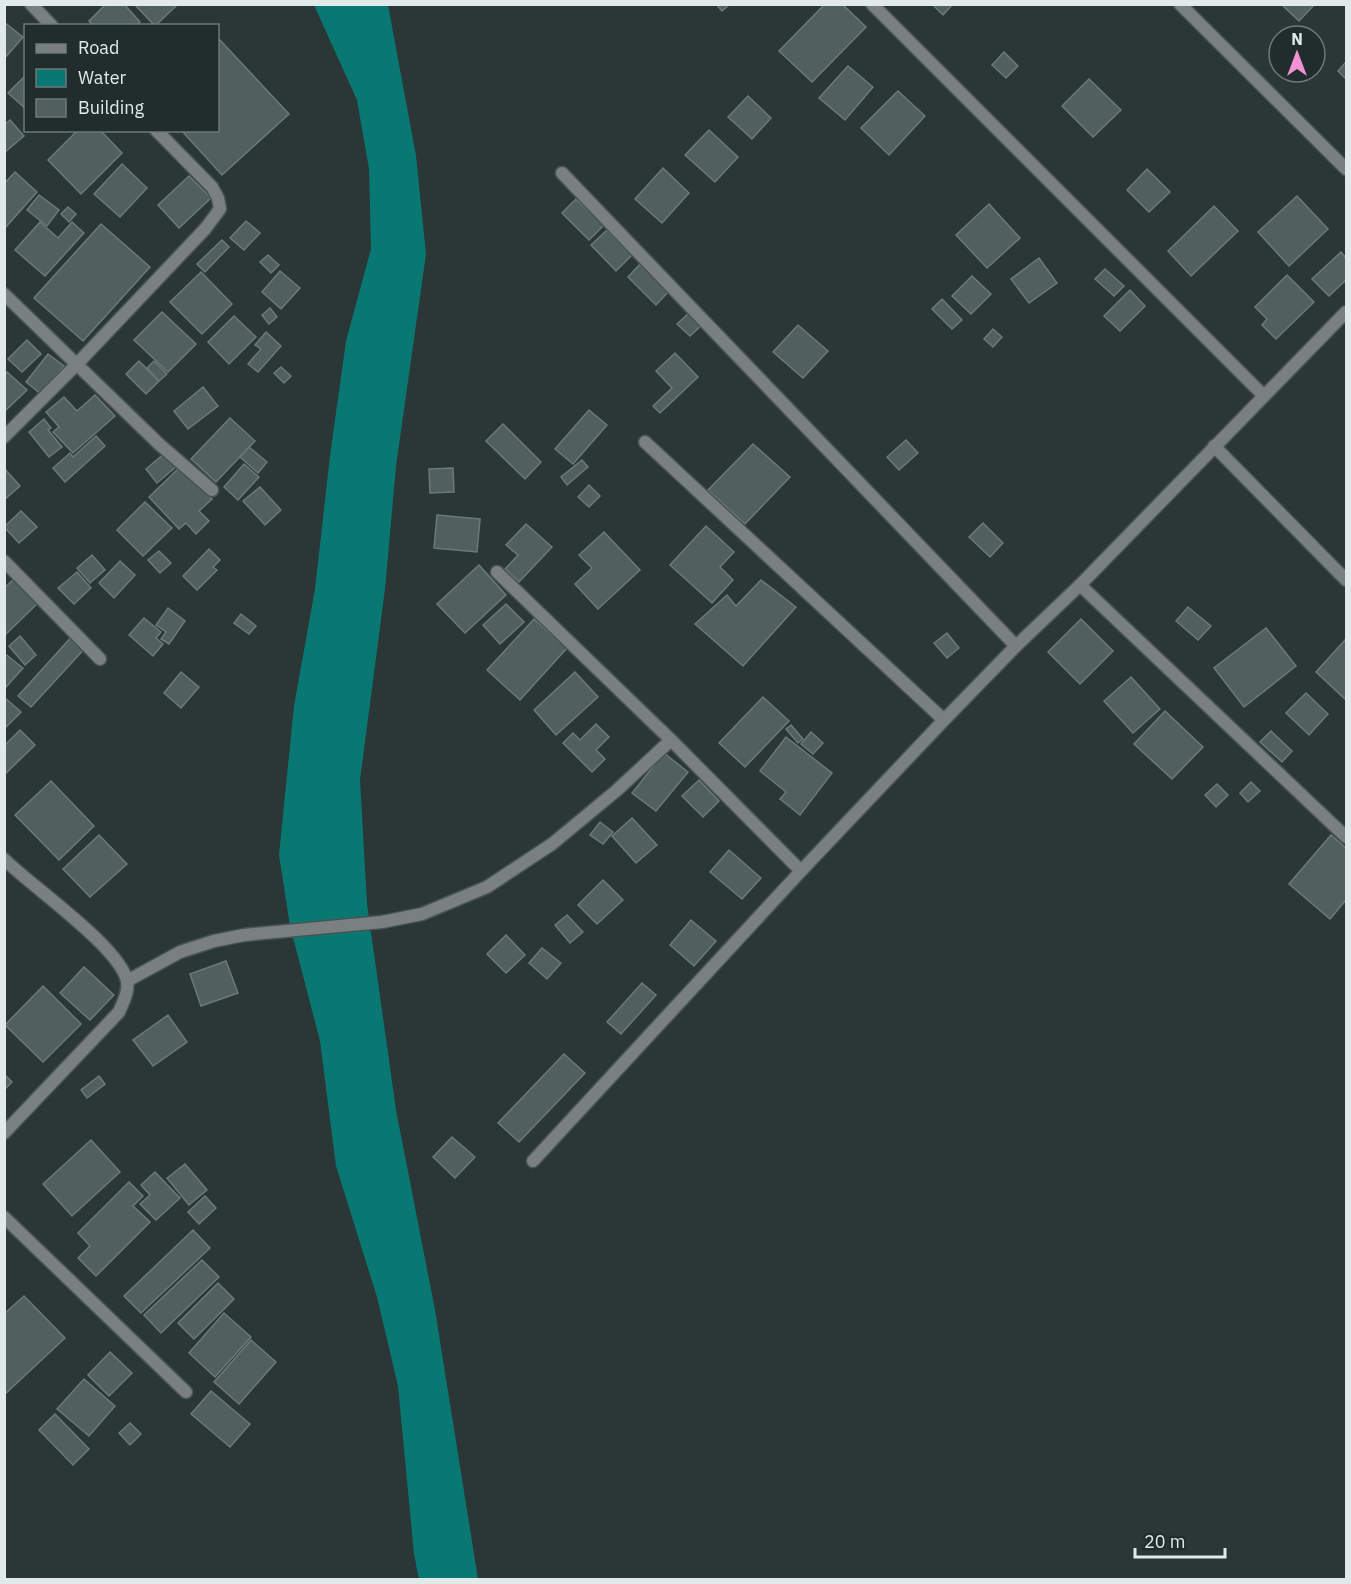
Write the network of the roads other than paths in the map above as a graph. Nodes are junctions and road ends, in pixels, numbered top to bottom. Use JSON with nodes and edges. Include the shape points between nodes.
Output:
{"nodes":[{"id":1,"x":31,"y":4,"type":"edge"},
{"id":2,"x":872,"y":4,"type":"edge"},
{"id":3,"x":1180,"y":4,"type":"edge"},
{"id":4,"x":50,"y":24,"type":"edge"},
{"id":5,"x":158,"y":132,"type":"edge"},
{"id":6,"x":1347,"y":170,"type":"edge"},
{"id":7,"x":562,"y":173,"type":"dead end"},
{"id":8,"x":4,"y":294,"type":"edge"},
{"id":9,"x":1347,"y":312,"type":"edge"},
{"id":10,"x":77,"y":364,"type":"junction"},
{"id":11,"x":1263,"y":396,"type":"junction"},
{"id":12,"x":4,"y":437,"type":"edge"},
{"id":13,"x":645,"y":442,"type":"dead end"},
{"id":14,"x":1214,"y":446,"type":"junction"},
{"id":15,"x":212,"y":490,"type":"dead end"},
{"id":16,"x":4,"y":561,"type":"edge"},
{"id":17,"x":498,"y":572,"type":"dead end"},
{"id":18,"x":1347,"y":580,"type":"edge"},
{"id":19,"x":1080,"y":585,"type":"junction"},
{"id":20,"x":1016,"y":646,"type":"junction"},
{"id":21,"x":100,"y":659,"type":"dead end"},
{"id":22,"x":944,"y":720,"type":"junction"},
{"id":23,"x":670,"y":740,"type":"junction"},
{"id":24,"x":1347,"y":837,"type":"edge"},
{"id":25,"x":4,"y":859,"type":"edge"},
{"id":26,"x":801,"y":871,"type":"junction"},
{"id":27,"x":127,"y":981,"type":"junction"},
{"id":28,"x":4,"y":1133,"type":"edge"},
{"id":29,"x":533,"y":1161,"type":"dead end"},
{"id":30,"x":4,"y":1217,"type":"edge"},
{"id":31,"x":186,"y":1392,"type":"dead end"}],
"edges":[{"from":1,"to":4,"type":"street"},
{"from":2,"to":11,"type":"street"},
{"from":3,"to":6,"type":"street"},
{"from":5,"to":10,"type":"street","via":[[212,187],[220,209]]},
{"from":7,"to":20,"type":"street"},
{"from":8,"to":10,"type":"street"},
{"from":9,"to":11,"type":"street"},
{"from":10,"to":12,"type":"street"},
{"from":10,"to":15,"type":"street"},
{"from":11,"to":14,"type":"street"},
{"from":13,"to":22,"type":"street"},
{"from":14,"to":18,"type":"street"},
{"from":14,"to":19,"type":"street"},
{"from":16,"to":21,"type":"street"},
{"from":17,"to":23,"type":"street"},
{"from":19,"to":20,"type":"street"},
{"from":19,"to":24,"type":"street"},
{"from":20,"to":22,"type":"street"},
{"from":22,"to":26,"type":"street"},
{"from":23,"to":26,"type":"street"},
{"from":23,"to":27,"type":"street","via":[[552,844],[487,887],[422,914],[382,922],[214,941],[180,952]]},
{"from":25,"to":27,"type":"street","via":[[102,944],[119,963]]},
{"from":26,"to":29,"type":"street"},
{"from":27,"to":28,"type":"street","via":[[127,995],[119,1012]]},
{"from":30,"to":31,"type":"street"}]}
